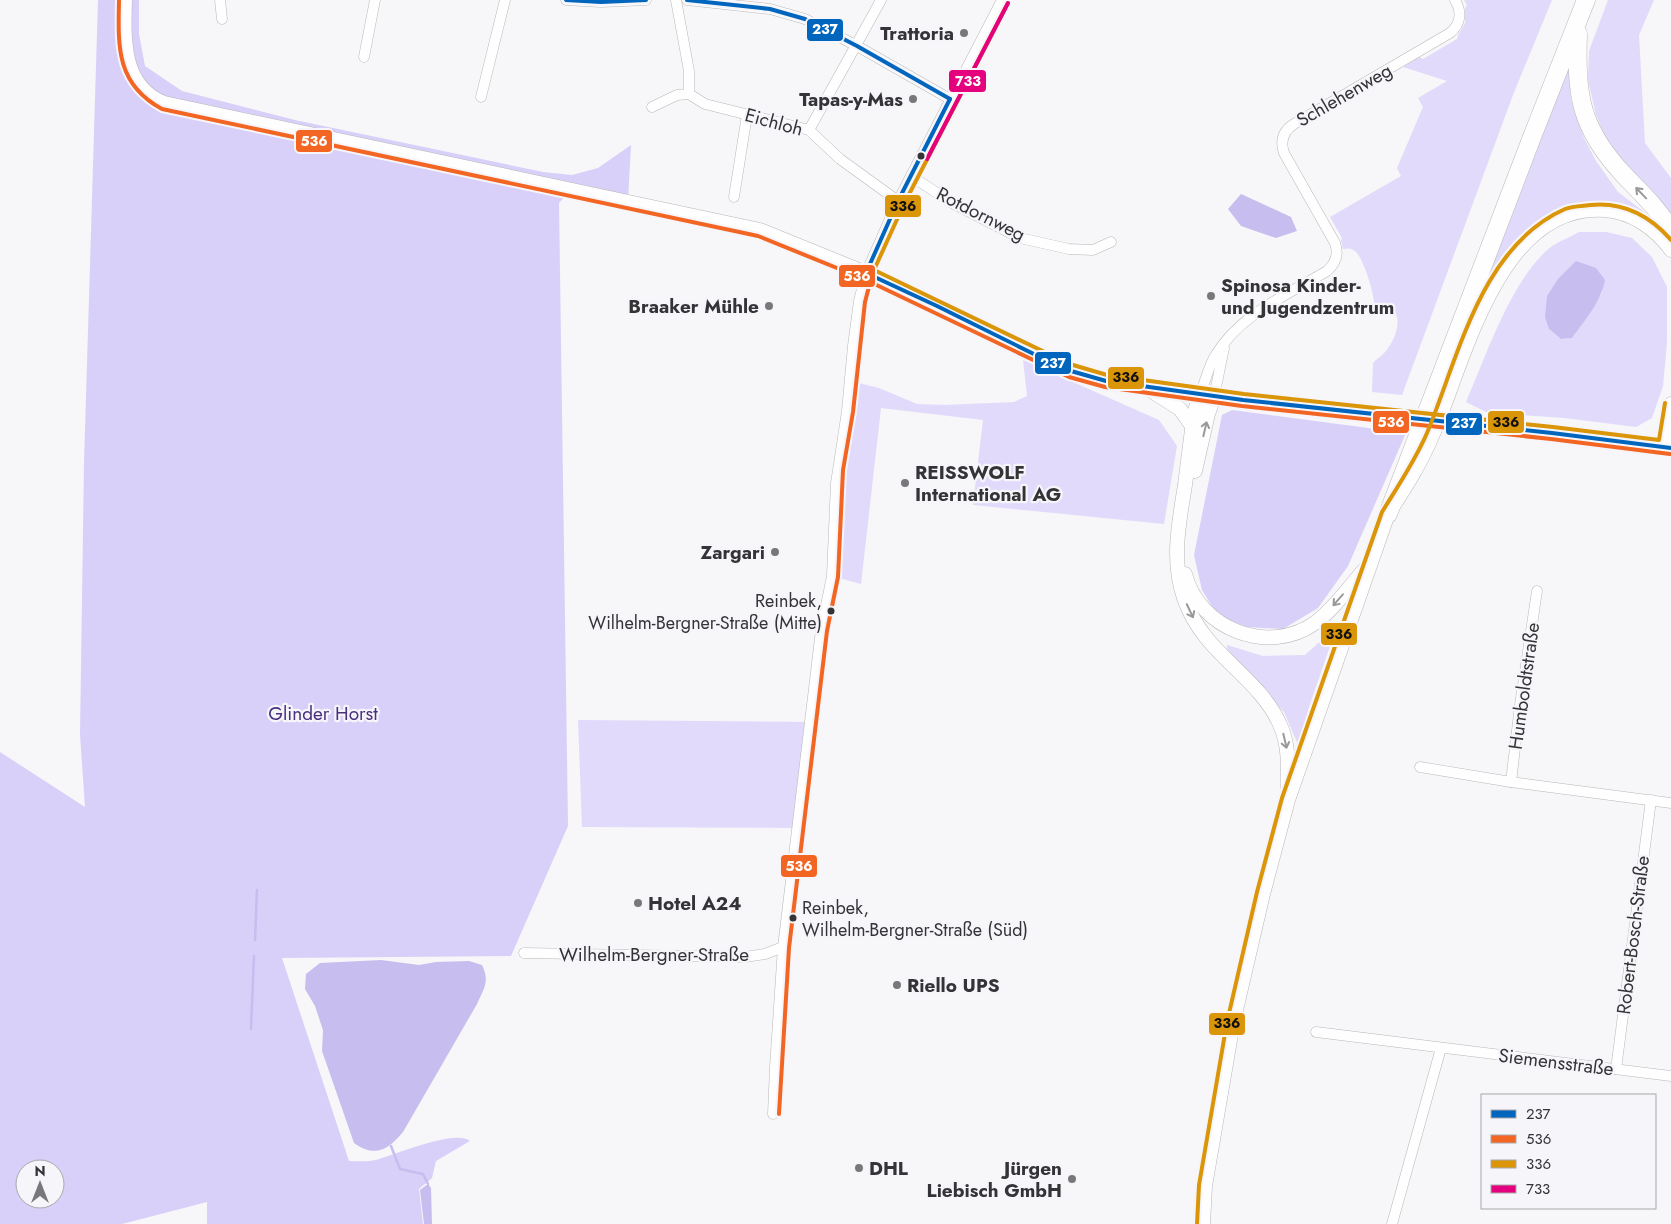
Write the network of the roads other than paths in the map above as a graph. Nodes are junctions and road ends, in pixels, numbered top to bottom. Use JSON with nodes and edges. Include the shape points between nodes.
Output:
{"nodes":[{"id":1,"x":125,"y":0,"type":"edge"},
{"id":2,"x":220,"y":0,"type":"edge"},
{"id":3,"x":375,"y":0,"type":"edge"},
{"id":4,"x":506,"y":0,"type":"edge"},
{"id":5,"x":566,"y":0,"type":"edge"},
{"id":6,"x":646,"y":0,"type":"edge"},
{"id":7,"x":676,"y":0,"type":"edge"},
{"id":8,"x":687,"y":0,"type":"edge"},
{"id":9,"x":881,"y":0,"type":"edge"},
{"id":10,"x":1455,"y":0,"type":"edge"},
{"id":11,"x":1586,"y":0,"type":"edge"},
{"id":12,"x":997,"y":2,"type":"edge"},
{"id":13,"x":222,"y":19,"type":"dead end"},
{"id":14,"x":1578,"y":22,"type":"junction"},
{"id":15,"x":857,"y":46,"type":"junction"},
{"id":16,"x":364,"y":56,"type":"dead end"},
{"id":17,"x":689,"y":94,"type":"junction"},
{"id":18,"x":481,"y":97,"type":"dead end"},
{"id":19,"x":950,"y":99,"type":"junction"},
{"id":20,"x":652,"y":107,"type":"dead end"},
{"id":21,"x":748,"y":115,"type":"junction"},
{"id":22,"x":808,"y":130,"type":"junction"},
{"id":23,"x":911,"y":176,"type":"junction"},
{"id":24,"x":734,"y":197,"type":"dead end"},
{"id":25,"x":898,"y":201,"type":"junction"},
{"id":26,"x":1671,"y":230,"type":"edge"},
{"id":27,"x":1111,"y":242,"type":"dead end"},
{"id":28,"x":1671,"y":250,"type":"edge"},
{"id":29,"x":866,"y":273,"type":"junction"},
{"id":30,"x":1145,"y":387,"type":"junction"},
{"id":31,"x":1207,"y":396,"type":"junction"},
{"id":32,"x":1671,"y":404,"type":"edge"},
{"id":33,"x":1192,"y":426,"type":"junction"},
{"id":34,"x":1669,"y":446,"type":"edge"},
{"id":35,"x":1388,"y":514,"type":"junction"},
{"id":36,"x":1370,"y":563,"type":"junction"},
{"id":37,"x":1538,"y":590,"type":"dead end"},
{"id":38,"x":1420,"y":767,"type":"dead end"},
{"id":39,"x":1511,"y":782,"type":"junction"},
{"id":40,"x":1288,"y":800,"type":"junction"},
{"id":41,"x":1651,"y":800,"type":"junction"},
{"id":42,"x":1671,"y":803,"type":"edge"},
{"id":43,"x":783,"y":947,"type":"junction"},
{"id":44,"x":524,"y":953,"type":"dead end"},
{"id":45,"x":1316,"y":1032,"type":"dead end"},
{"id":46,"x":1441,"y":1048,"type":"junction"},
{"id":47,"x":1616,"y":1069,"type":"junction"},
{"id":48,"x":1671,"y":1076,"type":"edge"},
{"id":49,"x":774,"y":1114,"type":"dead end"},
{"id":50,"x":1202,"y":1224,"type":"edge"},
{"id":51,"x":1392,"y":1224,"type":"edge"}],
"edges":[{"from":1,"to":29,"type":"main road","via":[[124,43],[129,64],[153,99],[760,230]]},
{"from":2,"to":13,"type":"street"},
{"from":3,"to":16,"type":"street"},
{"from":4,"to":18,"type":"street"},
{"from":5,"to":6,"type":"street"},
{"from":7,"to":17,"type":"street","via":[[689,71]]},
{"from":8,"to":15,"type":"street","via":[[770,8],[805,19]]},
{"from":9,"to":15,"type":"street"},
{"from":10,"to":31,"type":"street","name":"Schlehenweg","via":[[1460,18],[1450,33],[1285,132],[1282,141],[1284,154],[1334,241],[1337,257],[1328,271],[1252,315],[1234,333],[1222,354]]},
{"from":11,"to":14,"type":"highway"},
{"from":12,"to":19,"type":"street"},
{"from":26,"to":14,"type":"highway","one_way":true,"via":[[1604,151],[1589,125],[1577,74]]},
{"from":14,"to":35,"type":"highway"},
{"from":15,"to":19,"type":"street"},
{"from":15,"to":22,"type":"street"},
{"from":17,"to":20,"type":"street","via":[[677,95]]},
{"from":17,"to":21,"type":"street","name":"Eichloh","via":[[705,104]]},
{"from":19,"to":23,"type":"street"},
{"from":21,"to":22,"type":"street","name":"Eichloh"},
{"from":21,"to":24,"type":"street"},
{"from":22,"to":25,"type":"street","name":"Eichloh","via":[[840,159]]},
{"from":23,"to":25,"type":"street"},
{"from":23,"to":27,"type":"street","name":"Rotdornweg","via":[[954,204],[1020,238],[1069,249],[1093,250]]},
{"from":25,"to":29,"type":"street"},
{"from":28,"to":35,"type":"main road","via":[[1636,218],[1611,210],[1569,213],[1540,229],[1513,257],[1487,300],[1468,340],[1433,434],[1415,472]]},
{"from":29,"to":30,"type":"main road","via":[[1064,368],[1106,381]]},
{"from":29,"to":43,"type":"street","via":[[859,301],[837,469],[832,576],[821,630]]},
{"from":30,"to":31,"type":"main road"},
{"from":30,"to":33,"type":"main road","via":[[1180,408]]},
{"from":31,"to":33,"type":"main road","via":[[1194,414]]},
{"from":31,"to":34,"type":"main road","bridge":true},
{"from":36,"to":31,"type":"main road","one_way":true,"via":[[1326,614],[1293,634],[1250,636],[1217,621],[1207,612],[1187,580],[1182,555],[1190,493],[1208,414]]},
{"from":32,"to":34,"type":"main road"},
{"from":33,"to":40,"type":"main road","one_way":true,"via":[[1177,535],[1180,584],[1189,612],[1206,639],[1256,690],[1276,716],[1287,751]]},
{"from":35,"to":36,"type":"main road"},
{"from":36,"to":40,"type":"main road"},
{"from":37,"to":39,"type":"street","name":"Humboldtstraße"},
{"from":38,"to":39,"type":"street"},
{"from":39,"to":41,"type":"street"},
{"from":40,"to":50,"type":"main road","via":[[1233,1023],[1205,1186]]},
{"from":41,"to":42,"type":"street"},
{"from":41,"to":47,"type":"street","name":"Robert-Bosch-Straße"},
{"from":43,"to":44,"type":"street","name":"Wilhelm-Bergner-Straße","via":[[746,957]]},
{"from":43,"to":49,"type":"street"},
{"from":45,"to":46,"type":"street","name":"Siemensstraße"},
{"from":46,"to":47,"type":"street","name":"Siemensstraße"},
{"from":46,"to":51,"type":"street"},
{"from":47,"to":48,"type":"street","name":"Siemensstraße"}]}
